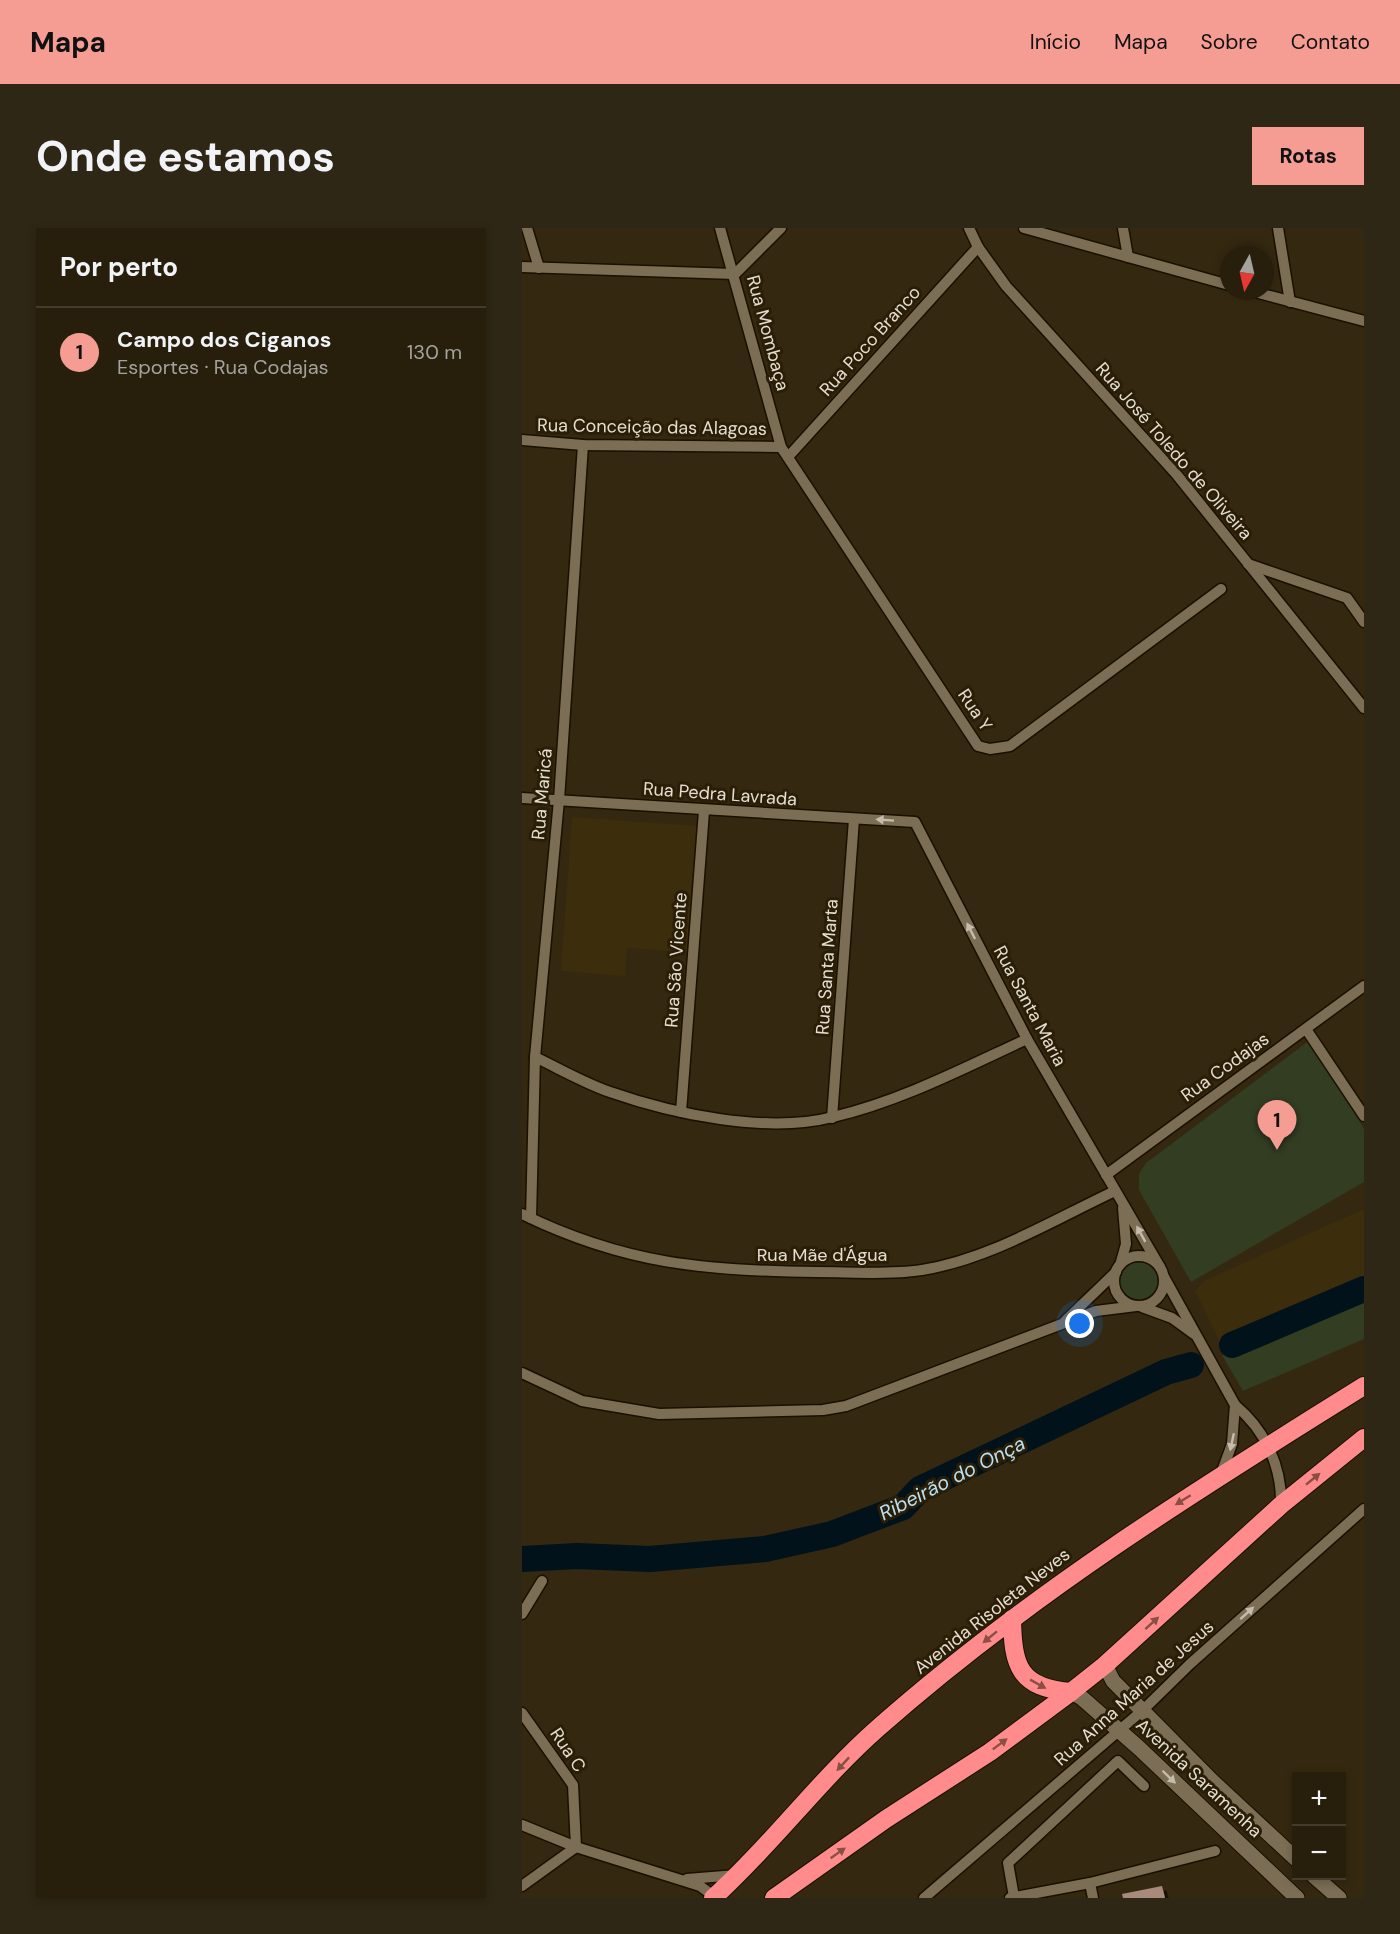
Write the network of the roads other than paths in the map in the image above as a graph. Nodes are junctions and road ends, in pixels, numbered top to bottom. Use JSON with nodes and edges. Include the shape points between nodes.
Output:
{"nodes":[{"id":1,"x":527,"y":228,"type":"edge"},
{"id":2,"x":720,"y":228,"type":"edge"},
{"id":3,"x":781,"y":228,"type":"edge"},
{"id":4,"x":969,"y":228,"type":"edge"},
{"id":5,"x":1024,"y":228,"type":"edge"},
{"id":6,"x":1123,"y":228,"type":"edge"},
{"id":7,"x":1278,"y":228,"type":"edge"},
{"id":8,"x":978,"y":247,"type":"junction"},
{"id":9,"x":1128,"y":257,"type":"junction"},
{"id":10,"x":522,"y":267,"type":"edge"},
{"id":11,"x":539,"y":268,"type":"junction"},
{"id":12,"x":735,"y":274,"type":"junction"},
{"id":13,"x":1220,"y":283,"type":"edge"},
{"id":14,"x":1274,"y":297,"type":"edge"},
{"id":15,"x":1290,"y":302,"type":"junction"},
{"id":16,"x":1364,"y":321,"type":"edge"},
{"id":17,"x":522,"y":440,"type":"edge"},
{"id":18,"x":583,"y":445,"type":"junction"},
{"id":19,"x":782,"y":447,"type":"junction"},
{"id":20,"x":788,"y":457,"type":"junction"},
{"id":21,"x":1248,"y":564,"type":"junction"},
{"id":22,"x":1221,"y":589,"type":"dead end"},
{"id":23,"x":1364,"y":622,"type":"edge"},
{"id":24,"x":1364,"y":708,"type":"edge"},
{"id":25,"x":522,"y":798,"type":"edge"},
{"id":26,"x":559,"y":800,"type":"junction"},
{"id":27,"x":704,"y":811,"type":"junction"},
{"id":28,"x":854,"y":819,"type":"junction"},
{"id":29,"x":915,"y":822,"type":"joint"},
{"id":30,"x":1364,"y":986,"type":"edge"},
{"id":31,"x":1306,"y":1029,"type":"junction"},
{"id":32,"x":1027,"y":1039,"type":"junction"},
{"id":33,"x":535,"y":1057,"type":"junction"},
{"id":34,"x":681,"y":1112,"type":"junction"},
{"id":35,"x":1364,"y":1116,"type":"edge"},
{"id":36,"x":832,"y":1118,"type":"junction"},
{"id":37,"x":1106,"y":1175,"type":"junction"},
{"id":38,"x":1115,"y":1191,"type":"junction"},
{"id":39,"x":1123,"y":1202,"type":"junction"},
{"id":40,"x":526,"y":1216,"type":"edge"},
{"id":41,"x":1118,"y":1268,"type":"junction"},
{"id":42,"x":1162,"y":1272,"type":"junction"},
{"id":43,"x":1137,"y":1306,"type":"junction"},
{"id":44,"x":1062,"y":1323,"type":"junction"},
{"id":45,"x":1201,"y":1341,"type":"junction"},
{"id":46,"x":522,"y":1373,"type":"edge"},
{"id":47,"x":1364,"y":1386,"type":"edge"},
{"id":48,"x":1235,"y":1405,"type":"junction"},
{"id":49,"x":1364,"y":1438,"type":"edge"},
{"id":50,"x":1268,"y":1446,"type":"junction"},
{"id":51,"x":1220,"y":1477,"type":"junction"},
{"id":52,"x":1281,"y":1505,"type":"junction"},
{"id":53,"x":1364,"y":1509,"type":"edge"},
{"id":54,"x":542,"y":1581,"type":"dead end"},
{"id":55,"x":522,"y":1614,"type":"edge"},
{"id":56,"x":1012,"y":1619,"type":"junction"},
{"id":57,"x":1105,"y":1665,"type":"junction"},
{"id":58,"x":1071,"y":1692,"type":"junction"},
{"id":59,"x":1143,"y":1710,"type":"junction"},
{"id":60,"x":522,"y":1713,"type":"edge"},
{"id":61,"x":1119,"y":1730,"type":"junction"},
{"id":62,"x":1144,"y":1786,"type":"dead end"},
{"id":63,"x":522,"y":1825,"type":"edge"},
{"id":64,"x":576,"y":1847,"type":"junction"},
{"id":65,"x":1215,"y":1851,"type":"dead end"},
{"id":66,"x":1292,"y":1855,"type":"edge"},
{"id":67,"x":738,"y":1875,"type":"junction"},
{"id":68,"x":681,"y":1880,"type":"junction"},
{"id":69,"x":1319,"y":1880,"type":"edge"},
{"id":70,"x":1090,"y":1882,"type":"junction"},
{"id":71,"x":522,"y":1886,"type":"edge"},
{"id":72,"x":714,"y":1897,"type":"edge"},
{"id":73,"x":774,"y":1898,"type":"edge"},
{"id":74,"x":924,"y":1898,"type":"edge"},
{"id":75,"x":1012,"y":1898,"type":"edge"},
{"id":76,"x":1093,"y":1898,"type":"edge"},
{"id":77,"x":1297,"y":1898,"type":"edge"},
{"id":78,"x":1339,"y":1898,"type":"edge"}],
"edges":[{"from":1,"to":11,"type":"street"},
{"from":2,"to":12,"type":"street","name":"Rua Mombaça"},
{"from":3,"to":12,"type":"street"},
{"from":4,"to":8,"type":"street"},
{"from":5,"to":9,"type":"street"},
{"from":6,"to":9,"type":"street"},
{"from":7,"to":15,"type":"street"},
{"from":8,"to":20,"type":"street","name":"Rua Poco Branco"},
{"from":8,"to":21,"type":"street","name":"Rua José Toledo de Oliveira","via":[[1006,286],[1177,475]]},
{"from":9,"to":13,"type":"street"},
{"from":10,"to":11,"type":"street"},
{"from":11,"to":12,"type":"street"},
{"from":12,"to":19,"type":"street","name":"Rua Mombaça"},
{"from":14,"to":15,"type":"street"},
{"from":15,"to":16,"type":"street"},
{"from":17,"to":18,"type":"street","name":"Rua Conceição das Alagoas"},
{"from":18,"to":19,"type":"street","name":"Rua Conceição das Alagoas"},
{"from":18,"to":26,"type":"street","name":"Rua Maricá"},
{"from":19,"to":20,"type":"street","name":"Rua Y"},
{"from":20,"to":22,"type":"street","name":"Rua Y","via":[[978,746],[1010,746]]},
{"from":21,"to":23,"type":"street","via":[[1347,598]]},
{"from":21,"to":24,"type":"street","name":"Rua José Toledo de Oliveira"},
{"from":25,"to":26,"type":"street","name":"Rua Pedra Lavrada"},
{"from":26,"to":27,"type":"street","name":"Rua Pedra Lavrada"},
{"from":26,"to":33,"type":"street","name":"Rua Maricá"},
{"from":27,"to":28,"type":"street","name":"Rua Pedra Lavrada"},
{"from":27,"to":34,"type":"street","name":"Rua São Vicente"},
{"from":29,"to":28,"type":"street","name":"Rua Pedra Lavrada","one_way":true},
{"from":28,"to":36,"type":"street","name":"Rua Santa Marta"},
{"from":32,"to":29,"type":"street","name":"Rua Santa Maria","one_way":true},
{"from":30,"to":31,"type":"street","name":"Rua Codajas"},
{"from":31,"to":35,"type":"street"},
{"from":31,"to":37,"type":"street","name":"Rua Codajas"},
{"from":32,"to":36,"type":"street","via":[[918,1089]]},
{"from":32,"to":37,"type":"street","name":"Rua Santa Maria"},
{"from":33,"to":34,"type":"street","via":[[608,1091]]},
{"from":33,"to":40,"type":"street","name":"Rua Maricá"},
{"from":34,"to":36,"type":"street","via":[[756,1122]]},
{"from":37,"to":38,"type":"street","name":"Rua Santa Maria"},
{"from":38,"to":39,"type":"street","name":"Rua Santa Maria"},
{"from":38,"to":40,"type":"street","name":"Rua Mãe d'Água","via":[[985,1252],[922,1270],[857,1273],[738,1271],[670,1264],[602,1248]]},
{"from":39,"to":41,"type":"street","via":[[1126,1244]]},
{"from":42,"to":39,"type":"street","name":"Rua Santa Maria","one_way":true},
{"from":41,"to":42,"type":"street","via":[[1133,1257],[1140,1257],[1154,1262]]},
{"from":41,"to":43,"type":"street","via":[[1114,1280],[1118,1295]]},
{"from":41,"to":44,"type":"street"},
{"from":42,"to":43,"type":"street","via":[[1158,1298]]},
{"from":42,"to":45,"type":"street","name":"Rua Santa Maria"},
{"from":43,"to":44,"type":"street","via":[[1096,1311]]},
{"from":43,"to":45,"type":"street","name":"Rua Santa Maria","via":[[1172,1318]]},
{"from":44,"to":46,"type":"street","via":[[846,1406],[823,1410],[659,1414],[582,1401]]},
{"from":45,"to":48,"type":"street","name":"Rua Santa Maria"},
{"from":47,"to":50,"type":"highway","name":"Avenida Risoleta Neves"},
{"from":48,"to":50,"type":"street","name":"Rua Santa Maria","via":[[1249,1417]]},
{"from":48,"to":51,"type":"street","name":"Rua Santa Maria","one_way":true,"via":[[1232,1444]]},
{"from":52,"to":49,"type":"highway","one_way":true},
{"from":50,"to":51,"type":"highway","name":"Avenida Risoleta Neves"},
{"from":50,"to":52,"type":"street","name":"Rua Santa Maria","via":[[1279,1474]]},
{"from":51,"to":56,"type":"highway","name":"Avenida Risoleta Neves","one_way":true,"via":[[1134,1531]]},
{"from":57,"to":52,"type":"highway","one_way":true},
{"from":59,"to":53,"type":"street","name":"Rua Anna Maria de Jesus","one_way":true},
{"from":54,"to":55,"type":"street"},
{"from":56,"to":58,"type":"highway","one_way":true,"via":[[1017,1665],[1037,1685]]},
{"from":56,"to":67,"type":"highway","name":"Avenida Risoleta Neves","one_way":true,"via":[[876,1729]]},
{"from":57,"to":58,"type":"highway"},
{"from":57,"to":59,"type":"main road","name":"Avenida Saramenha","via":[[1113,1681]]},
{"from":58,"to":61,"type":"main road","name":"Avenida Saramenha"},
{"from":73,"to":58,"type":"highway","one_way":true,"via":[[990,1752]]},
{"from":59,"to":61,"type":"street","name":"Rua Anna Maria de Jesus"},
{"from":59,"to":66,"type":"main road","name":"Avenida Saramenha"},
{"from":60,"to":64,"type":"street","name":"Rua C","via":[[573,1785]]},
{"from":61,"to":74,"type":"street","name":"Rua Anna Maria de Jesus"},
{"from":61,"to":77,"type":"main road","name":"Avenida Saramenha","one_way":true},
{"from":62,"to":75,"type":"street","via":[[1118,1761],[1008,1863]]},
{"from":63,"to":64,"type":"street"},
{"from":64,"to":68,"type":"street"},
{"from":64,"to":71,"type":"street"},
{"from":65,"to":70,"type":"street"},
{"from":67,"to":68,"type":"street"},
{"from":67,"to":72,"type":"highway","name":"Avenida Risoleta Neves"},
{"from":68,"to":72,"type":"street","via":[[700,1886]]},
{"from":69,"to":78,"type":"main road"},
{"from":70,"to":75,"type":"street"},
{"from":70,"to":76,"type":"street"}]}
